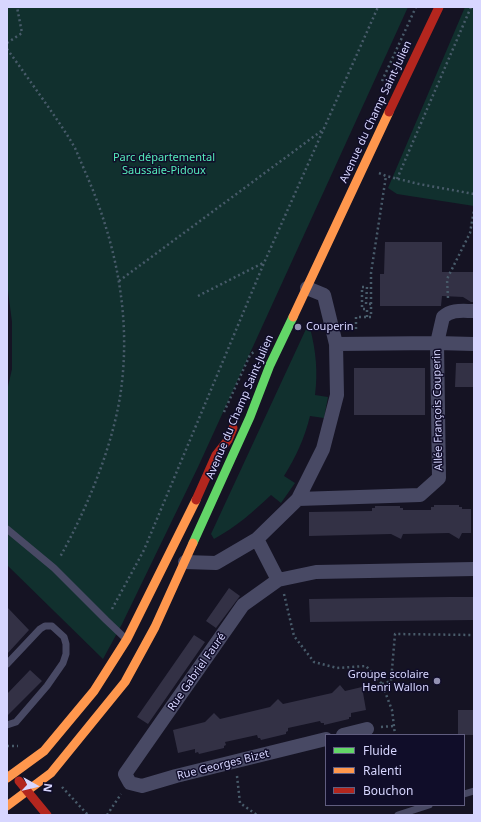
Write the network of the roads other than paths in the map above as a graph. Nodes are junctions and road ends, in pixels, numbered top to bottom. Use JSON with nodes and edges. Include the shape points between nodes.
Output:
{"nodes":[{"id":1,"x":439,"y":7,"type":"edge"},
{"id":2,"x":307,"y":288,"type":"junction"},
{"id":3,"x":288,"y":306,"type":"dead end"},
{"id":4,"x":474,"y":311,"type":"edge"},
{"id":5,"x":437,"y":343,"type":"junction"},
{"id":6,"x":336,"y":344,"type":"junction"},
{"id":7,"x":474,"y":344,"type":"edge"},
{"id":8,"x":259,"y":368,"type":"dead end"},
{"id":9,"x":251,"y":388,"type":"dead end"},
{"id":10,"x":235,"y":422,"type":"dead end"},
{"id":11,"x":298,"y":499,"type":"junction"},
{"id":12,"x":7,"y":529,"type":"edge"},
{"id":13,"x":257,"y":539,"type":"junction"},
{"id":14,"x":176,"y":542,"type":"junction"},
{"id":15,"x":185,"y":562,"type":"junction"},
{"id":16,"x":474,"y":569,"type":"edge"},
{"id":17,"x":278,"y":580,"type":"junction"},
{"id":18,"x":126,"y":639,"type":"junction"},
{"id":19,"x":7,"y":664,"type":"edge"},
{"id":20,"x":7,"y":725,"type":"edge"},
{"id":21,"x":368,"y":729,"type":"dead end"},
{"id":22,"x":347,"y":734,"type":"edge"},
{"id":23,"x":325,"y":739,"type":"edge"},
{"id":24,"x":9,"y":773,"type":"edge"},
{"id":25,"x":128,"y":778,"type":"joint"},
{"id":26,"x":27,"y":791,"type":"junction"},
{"id":27,"x":7,"y":806,"type":"edge"},
{"id":28,"x":426,"y":806,"type":"edge"},
{"id":29,"x":47,"y":815,"type":"edge"},
{"id":30,"x":398,"y":815,"type":"edge"}],
"edges":[{"from":1,"to":2,"type":"main road","name":"Avenue du Champ Saint-Julien"},
{"from":2,"to":3,"type":"main road","via":[[300,290]]},
{"from":2,"to":6,"type":"street","via":[[324,295]]},
{"from":2,"to":15,"type":"main road","name":"Avenue du Champ Saint-Julien","via":[[270,364],[250,417]]},
{"from":4,"to":5,"type":"street","via":[[448,312],[443,316]]},
{"from":5,"to":6,"type":"street","name":"Allée François Couperin"},
{"from":5,"to":7,"type":"street"},
{"from":5,"to":11,"type":"street","name":"Allée François Couperin","via":[[439,478],[420,495]]},
{"from":6,"to":11,"type":"street","via":[[337,395],[323,449]]},
{"from":8,"to":9,"type":"main road","name":"Avenue du Champ Saint-Julien"},
{"from":10,"to":14,"type":"main road","name":"Avenue du Champ Saint-Julien","via":[[228,440],[216,455]]},
{"from":11,"to":13,"type":"street"},
{"from":12,"to":18,"type":"lane","via":[[54,568]]},
{"from":13,"to":15,"type":"street","via":[[216,563]]},
{"from":13,"to":17,"type":"street"},
{"from":14,"to":15,"type":"main road"},
{"from":14,"to":18,"type":"main road","name":"Avenue du Champ Saint-Julien"},
{"from":15,"to":26,"type":"main road","name":"Avenue du Champ Saint-Julien","via":[[155,627],[124,682],[51,773]]},
{"from":16,"to":17,"type":"street","name":"Rue Gabriel Fauré","via":[[316,572]]},
{"from":17,"to":25,"type":"street","name":"Rue Gabriel Fauré","via":[[243,605]]},
{"from":18,"to":24,"type":"main road","name":"Avenue du Champ Saint-Julien","via":[[94,691],[44,751]]},
{"from":19,"to":20,"type":"lane","via":[[45,626],[52,626],[64,637],[67,650],[63,663],[16,722]]},
{"from":21,"to":22,"type":"street"},
{"from":23,"to":25,"type":"street","name":"Rue Georges Bizet","via":[[142,786]]},
{"from":24,"to":26,"type":"main road"},
{"from":26,"to":27,"type":"main road","name":"Avenue du Champ Saint-Julien"},
{"from":26,"to":29,"type":"main road"},
{"from":28,"to":30,"type":"lane"}]}
